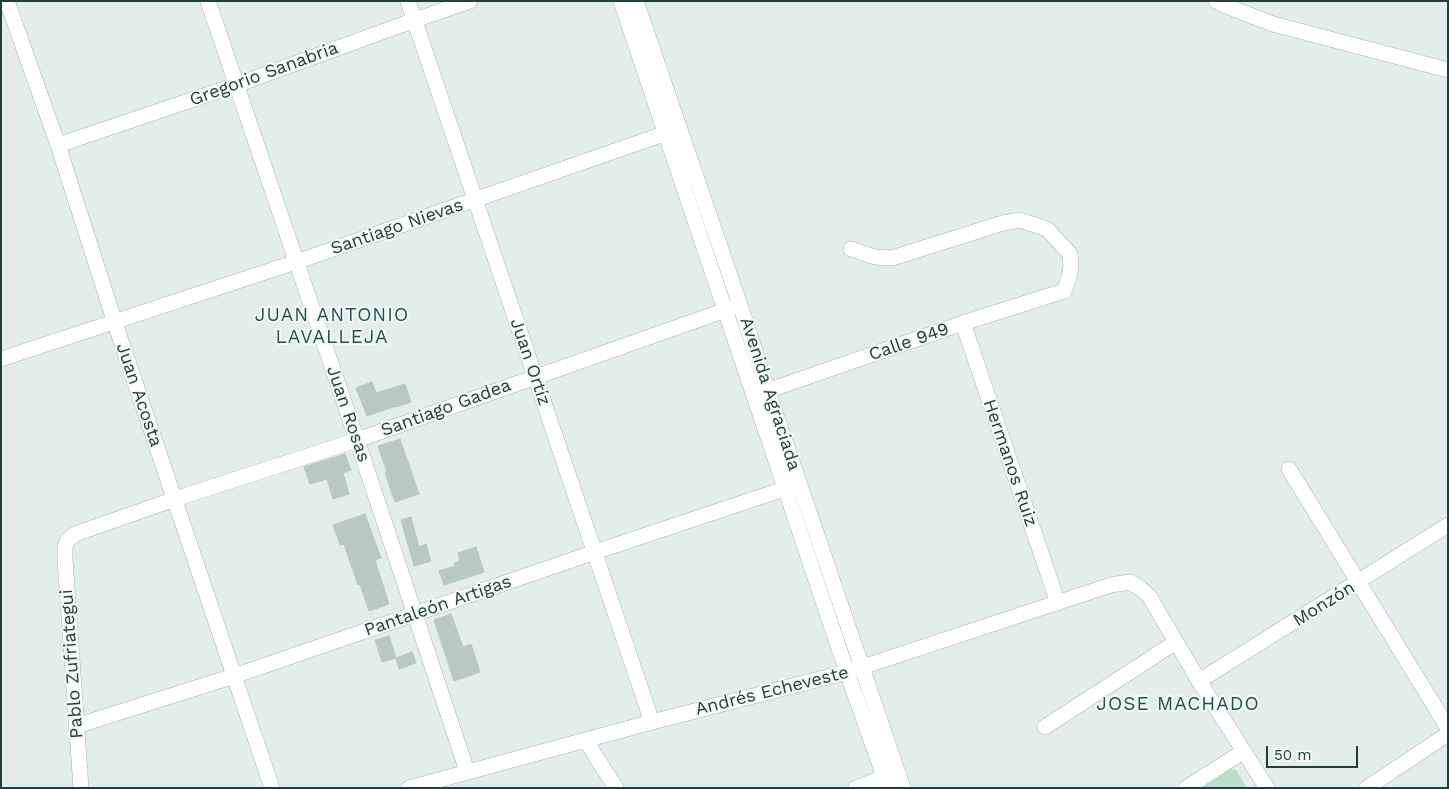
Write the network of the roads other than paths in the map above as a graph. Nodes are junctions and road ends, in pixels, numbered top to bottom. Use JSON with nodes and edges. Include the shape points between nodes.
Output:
{"nodes":[{"id":1,"x":7,"y":1,"type":"edge"},
{"id":2,"x":208,"y":1,"type":"edge"},
{"id":3,"x":408,"y":1,"type":"edge"},
{"id":4,"x":470,"y":1,"type":"edge"},
{"id":5,"x":621,"y":1,"type":"edge"},
{"id":6,"x":636,"y":1,"type":"edge"},
{"id":7,"x":1216,"y":1,"type":"edge"},
{"id":8,"x":415,"y":20,"type":"junction"},
{"id":9,"x":1448,"y":70,"type":"edge"},
{"id":10,"x":236,"y":85,"type":"junction"},
{"id":11,"x":672,"y":131,"type":"junction"},
{"id":12,"x":58,"y":145,"type":"junction"},
{"id":13,"x":475,"y":199,"type":"junction"},
{"id":14,"x":851,"y":249,"type":"dead end"},
{"id":15,"x":296,"y":262,"type":"junction"},
{"id":16,"x":733,"y":308,"type":"junction"},
{"id":17,"x":115,"y":323,"type":"junction"},
{"id":18,"x":963,"y":323,"type":"junction"},
{"id":19,"x":1,"y":359,"type":"edge"},
{"id":20,"x":534,"y":376,"type":"junction"},
{"id":21,"x":761,"y":393,"type":"junction"},
{"id":22,"x":357,"y":440,"type":"junction"},
{"id":23,"x":1289,"y":469,"type":"dead end"},
{"id":24,"x":793,"y":486,"type":"junction"},
{"id":25,"x":175,"y":499,"type":"junction"},
{"id":26,"x":1448,"y":525,"type":"edge"},
{"id":27,"x":68,"y":540,"type":"joint"},
{"id":28,"x":595,"y":552,"type":"junction"},
{"id":29,"x":1358,"y":583,"type":"junction"},
{"id":30,"x":1058,"y":603,"type":"junction"},
{"id":31,"x":414,"y":614,"type":"junction"},
{"id":32,"x":1176,"y":642,"type":"junction"},
{"id":33,"x":854,"y":670,"type":"junction"},
{"id":34,"x":234,"y":676,"type":"junction"},
{"id":35,"x":1199,"y":681,"type":"junction"},
{"id":36,"x":652,"y":722,"type":"junction"},
{"id":37,"x":76,"y":726,"type":"junction"},
{"id":38,"x":1046,"y":727,"type":"dead end"},
{"id":39,"x":1448,"y":728,"type":"edge"},
{"id":40,"x":1448,"y":734,"type":"edge"},
{"id":41,"x":586,"y":741,"type":"junction"},
{"id":42,"x":1244,"y":751,"type":"junction"},
{"id":43,"x":467,"y":772,"type":"junction"},
{"id":44,"x":890,"y":779,"type":"edge"},
{"id":45,"x":81,"y":788,"type":"edge"},
{"id":46,"x":272,"y":788,"type":"edge"},
{"id":47,"x":409,"y":788,"type":"edge"},
{"id":48,"x":616,"y":788,"type":"edge"},
{"id":49,"x":856,"y":788,"type":"edge"},
{"id":50,"x":903,"y":788,"type":"edge"},
{"id":51,"x":1186,"y":788,"type":"edge"},
{"id":52,"x":1267,"y":788,"type":"edge"},
{"id":53,"x":1366,"y":788,"type":"edge"}],
"edges":[{"from":1,"to":12,"type":"street","name":"Juan Acosta"},
{"from":2,"to":10,"type":"street","name":"Juan Rosas"},
{"from":3,"to":8,"type":"street","name":"Juan Ortíz"},
{"from":4,"to":8,"type":"street","name":"Gregorio Sanabria"},
{"from":5,"to":11,"type":"street","name":"Avenida Agraciada"},
{"from":6,"to":11,"type":"street","name":"Avenida Agraciada"},
{"from":7,"to":9,"type":"street","via":[[1273,24]]},
{"from":8,"to":10,"type":"street","name":"Gregorio Sanabria"},
{"from":8,"to":13,"type":"street","name":"Juan Ortíz"},
{"from":10,"to":12,"type":"street","name":"Gregorio Sanabria"},
{"from":10,"to":15,"type":"street","name":"Juan Rosas"},
{"from":11,"to":13,"type":"street","name":"Santiago Nievas"},
{"from":11,"to":16,"type":"street","name":"Avenida Agraciada"},
{"from":12,"to":17,"type":"street","name":"Juan Acosta"},
{"from":13,"to":15,"type":"street","name":"Santiago Nievas"},
{"from":13,"to":20,"type":"street","name":"Juan Ortíz"},
{"from":14,"to":18,"type":"street","name":"Calle 949","via":[[892,258],[1020,220],[1047,229],[1070,254],[1071,267],[1064,291]]},
{"from":15,"to":17,"type":"street","name":"Santiago Nievas"},
{"from":15,"to":22,"type":"street","name":"Juan Rosas"},
{"from":16,"to":20,"type":"street","name":"Santiago Gadea"},
{"from":16,"to":21,"type":"street","name":"Avenida Agraciada"},
{"from":17,"to":19,"type":"street","name":"Santiago Nievas"},
{"from":17,"to":25,"type":"street","name":"Juan Acosta"},
{"from":18,"to":21,"type":"street","name":"Calle 949"},
{"from":18,"to":30,"type":"street","name":"Hermanos Ruiz"},
{"from":20,"to":22,"type":"street","name":"Santiago Gadea"},
{"from":20,"to":28,"type":"street","name":"Juan Ortíz"},
{"from":21,"to":24,"type":"street","name":"Avenida Agraciada"},
{"from":22,"to":25,"type":"street","name":"Santiago Gadea"},
{"from":22,"to":31,"type":"street","name":"Juan Rosas"},
{"from":23,"to":29,"type":"street"},
{"from":24,"to":28,"type":"street","name":"Pantaleón Artigas"},
{"from":24,"to":33,"type":"street","name":"Avenida Agraciada"},
{"from":25,"to":27,"type":"street","name":"Santiago Gadea","via":[[75,534]]},
{"from":25,"to":34,"type":"street","name":"Juan Acosta"},
{"from":26,"to":29,"type":"street","name":"Monzón"},
{"from":27,"to":37,"type":"street","name":"Pablo Zufriategui","via":[[65,559]]},
{"from":28,"to":31,"type":"street","name":"Pantaleón Artigas"},
{"from":28,"to":36,"type":"street","name":"Juan Ortíz"},
{"from":29,"to":35,"type":"street","name":"Monzón"},
{"from":29,"to":39,"type":"street"},
{"from":30,"to":32,"type":"street","name":"Andrés Echeveste","via":[[1130,582],[1149,596]]},
{"from":30,"to":33,"type":"street","name":"Andrés Echeveste"},
{"from":31,"to":34,"type":"street","name":"Pantaleón Artigas"},
{"from":31,"to":43,"type":"street","name":"Juan Rosas"},
{"from":32,"to":35,"type":"street"},
{"from":32,"to":38,"type":"street"},
{"from":33,"to":36,"type":"street","name":"Andrés Echeveste"},
{"from":33,"to":44,"type":"street","name":"Avenida Agraciada"},
{"from":34,"to":37,"type":"street","name":"Pantaleón Artigas"},
{"from":34,"to":46,"type":"street","name":"Juan Acosta"},
{"from":35,"to":42,"type":"street"},
{"from":36,"to":41,"type":"street","name":"Andrés Echeveste"},
{"from":37,"to":45,"type":"street","name":"Pablo Zufriategui"},
{"from":40,"to":53,"type":"street"},
{"from":41,"to":43,"type":"street","name":"Andrés Echeveste"},
{"from":41,"to":48,"type":"street"},
{"from":42,"to":51,"type":"street"},
{"from":42,"to":52,"type":"street"},
{"from":43,"to":47,"type":"street","name":"Andrés Echeveste"},
{"from":44,"to":49,"type":"street"},
{"from":44,"to":50,"type":"street","name":"Avenida Agraciada"}]}
